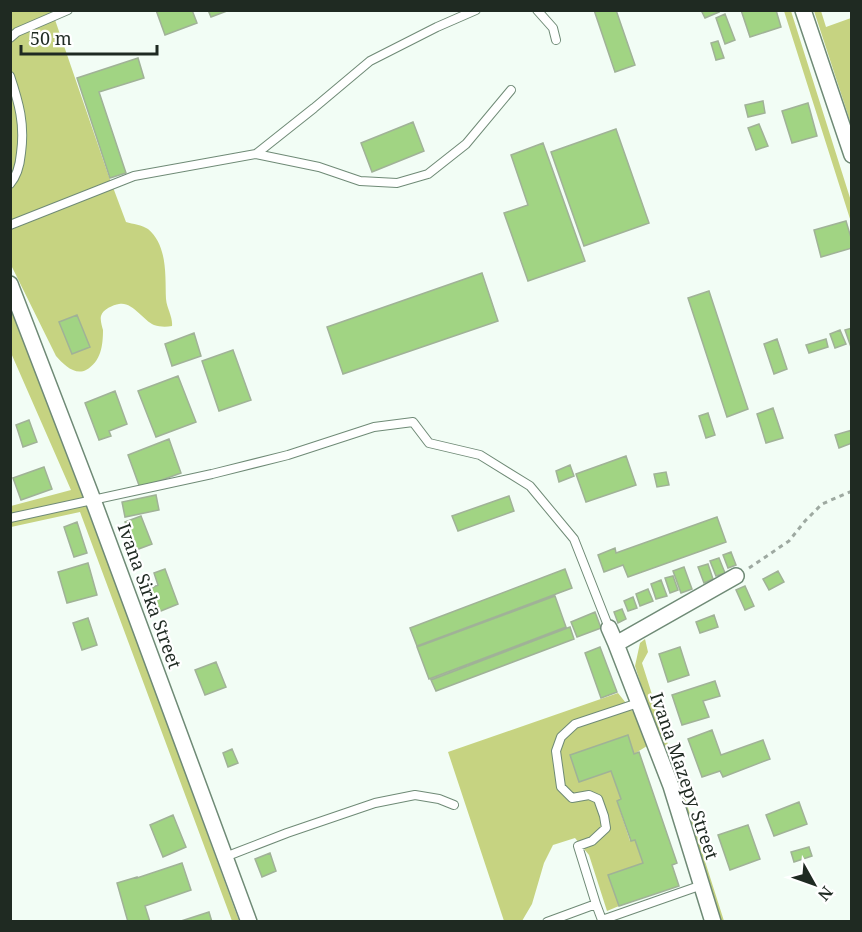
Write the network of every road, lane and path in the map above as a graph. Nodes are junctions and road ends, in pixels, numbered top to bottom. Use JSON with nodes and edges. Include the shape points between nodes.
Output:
{"nodes":[{"id":1,"x":68,"y":10,"type":"edge"},
{"id":2,"x":476,"y":10,"type":"edge"},
{"id":3,"x":537,"y":10,"type":"edge"},
{"id":4,"x":803,"y":10,"type":"edge"},
{"id":5,"x":10,"y":38,"type":"edge"},
{"id":6,"x":555,"y":40,"type":"dead end"},
{"id":7,"x":10,"y":76,"type":"edge"},
{"id":8,"x":511,"y":90,"type":"dead end"},
{"id":9,"x":256,"y":154,"type":"junction"},
{"id":10,"x":852,"y":155,"type":"edge"},
{"id":11,"x":10,"y":184,"type":"edge"},
{"id":12,"x":10,"y":225,"type":"edge"},
{"id":13,"x":10,"y":284,"type":"edge"},
{"id":14,"x":852,"y":491,"type":"edge"},
{"id":15,"x":93,"y":500,"type":"junction"},
{"id":16,"x":10,"y":518,"type":"edge"},
{"id":17,"x":736,"y":576,"type":"joint"},
{"id":18,"x":609,"y":628,"type":"joint"},
{"id":19,"x":616,"y":644,"type":"junction"},
{"id":20,"x":638,"y":703,"type":"junction"},
{"id":21,"x":454,"y":805,"type":"dead end"},
{"id":22,"x":225,"y":857,"type":"junction"},
{"id":23,"x":702,"y":885,"type":"junction"},
{"id":24,"x":596,"y":904,"type":"junction"},
{"id":25,"x":249,"y":921,"type":"edge"},
{"id":26,"x":547,"y":921,"type":"edge"},
{"id":27,"x":713,"y":921,"type":"edge"}],
"edges":[{"from":1,"to":5,"type":"lane"},
{"from":2,"to":9,"type":"lane","via":[[370,60]]},
{"from":3,"to":6,"type":"lane","via":[[554,28]]},
{"from":4,"to":10,"type":"street"},
{"from":7,"to":11,"type":"lane","via":[[23,138],[20,163]]},
{"from":8,"to":9,"type":"lane","via":[[466,144],[428,174],[397,183],[360,181],[319,167]]},
{"from":9,"to":12,"type":"lane","via":[[134,176]]},
{"from":13,"to":15,"type":"street","name":"Ivana Sirka Street"},
{"from":14,"to":17,"type":"path","via":[[822,504],[789,541]]},
{"from":15,"to":16,"type":"lane"},
{"from":15,"to":18,"type":"lane","via":[[288,455],[374,427],[413,422],[429,442],[480,455],[530,486],[574,539]]},
{"from":15,"to":22,"type":"street","name":"Ivana Sirka Street"},
{"from":17,"to":19,"type":"street"},
{"from":18,"to":19,"type":"street","name":"Ivana Mazepy Street"},
{"from":19,"to":20,"type":"street","name":"Ivana Mazepy Street"},
{"from":20,"to":23,"type":"street","name":"Ivana Mazepy Street","via":[[671,786]]},
{"from":20,"to":24,"type":"lane","via":[[575,724],[561,737],[556,752],[561,787],[572,798],[589,795],[598,799],[604,816],[606,828],[592,841],[578,846]]},
{"from":21,"to":22,"type":"lane","via":[[415,795],[375,803]]},
{"from":22,"to":25,"type":"street","name":"Ivana Sirka Street"},
{"from":23,"to":24,"type":"lane","via":[[602,920]]},
{"from":23,"to":27,"type":"street","name":"Ivana Mazepy Street"},
{"from":24,"to":26,"type":"lane"}]}
